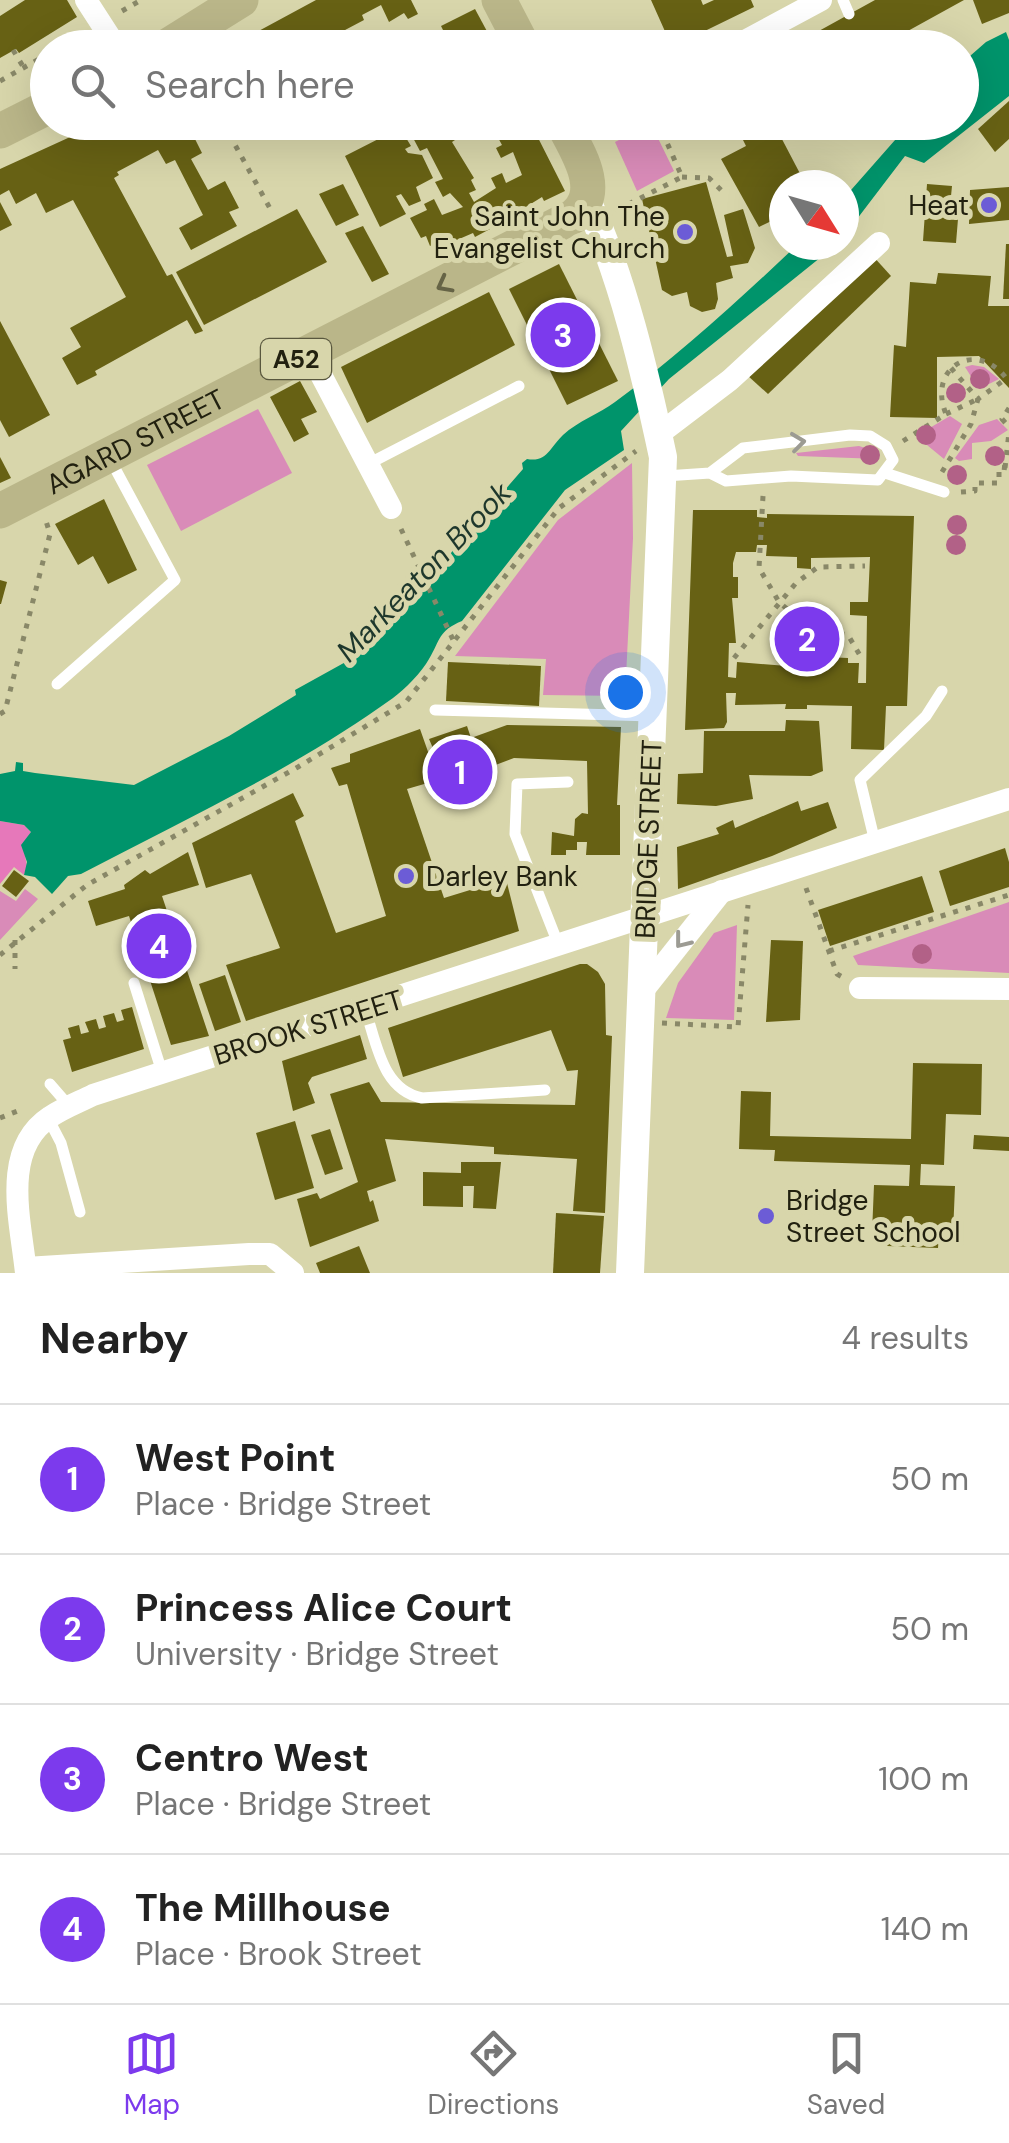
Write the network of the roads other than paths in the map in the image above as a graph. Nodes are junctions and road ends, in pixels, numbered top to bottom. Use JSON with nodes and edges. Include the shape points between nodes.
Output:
{"nodes":[{"id":1,"x":86,"y":0,"type":"edge"},
{"id":2,"x":240,"y":0,"type":"edge"},
{"id":3,"x":499,"y":0,"type":"edge"},
{"id":4,"x":821,"y":0,"type":"edge"},
{"id":5,"x":843,"y":0,"type":"edge"},
{"id":6,"x":849,"y":14,"type":"dead end"},
{"id":7,"x":105,"y":30,"type":"edge"},
{"id":8,"x":192,"y":30,"type":"edge"},
{"id":9,"x":515,"y":30,"type":"edge"},
{"id":10,"x":765,"y":30,"type":"edge"},
{"id":11,"x":30,"y":116,"type":"edge"},
{"id":12,"x":0,"y":132,"type":"edge"},
{"id":13,"x":577,"y":140,"type":"edge"},
{"id":14,"x":592,"y":210,"type":"junction"},
{"id":15,"x":879,"y":242,"type":"dead end"},
{"id":16,"x":310,"y":352,"type":"junction"},
{"id":17,"x":520,"y":386,"type":"dead end"},
{"id":18,"x":656,"y":424,"type":"junction"},
{"id":19,"x":108,"y":456,"type":"junction"},
{"id":20,"x":370,"y":464,"type":"junction"},
{"id":21,"x":710,"y":473,"type":"junction"},
{"id":22,"x":885,"y":473,"type":"junction"},
{"id":23,"x":663,"y":476,"type":"junction"},
{"id":24,"x":938,"y":490,"type":"road end"},
{"id":25,"x":391,"y":508,"type":"road end"},
{"id":26,"x":0,"y":511,"type":"edge"},
{"id":27,"x":57,"y":684,"type":"dead end"},
{"id":28,"x":942,"y":691,"type":"dead end"},
{"id":29,"x":435,"y":710,"type":"dead end"},
{"id":30,"x":653,"y":716,"type":"junction"},
{"id":31,"x":568,"y":782,"type":"dead end"},
{"id":32,"x":1009,"y":799,"type":"edge"},
{"id":33,"x":875,"y":842,"type":"junction"},
{"id":34,"x":722,"y":890,"type":"junction"},
{"id":35,"x":645,"y":916,"type":"junction"},
{"id":36,"x":559,"y":946,"type":"junction"},
{"id":37,"x":134,"y":983,"type":"dead end"},
{"id":38,"x":860,"y":988,"type":"road end"},
{"id":39,"x":1009,"y":989,"type":"edge"},
{"id":40,"x":642,"y":992,"type":"junction"},
{"id":41,"x":365,"y":1009,"type":"junction"},
{"id":42,"x":162,"y":1072,"type":"junction"},
{"id":43,"x":50,"y":1084,"type":"dead end"},
{"id":44,"x":546,"y":1090,"type":"dead end"},
{"id":45,"x":70,"y":1107,"type":"junction"},
{"id":46,"x":48,"y":1118,"type":"junction"},
{"id":47,"x":80,"y":1212,"type":"dead end"},
{"id":48,"x":286,"y":1267,"type":"edge"},
{"id":49,"x":26,"y":1270,"type":"edge"},
{"id":50,"x":630,"y":1273,"type":"edge"}],
"edges":[{"from":1,"to":7,"type":"street"},
{"from":2,"to":8,"type":"main road"},
{"from":3,"to":9,"type":"main road"},
{"from":4,"to":10,"type":"street"},
{"from":5,"to":6,"type":"lane"},
{"from":11,"to":12,"type":"main road"},
{"from":13,"to":14,"type":"main road","name":"BRIDGE STREET"},
{"from":14,"to":16,"type":"main road","name":"AGARD STREET","number":"A52","one_way":true},
{"from":14,"to":18,"type":"street","name":"BRIDGE STREET"},
{"from":15,"to":18,"type":"street","via":[[730,380]]},
{"from":16,"to":19,"type":"main road","name":"AGARD STREET","number":"A52"},
{"from":16,"to":20,"type":"street"},
{"from":17,"to":20,"type":"lane"},
{"from":18,"to":23,"type":"street","name":"BRIDGE STREET"},
{"from":19,"to":26,"type":"main road","name":"AGARD STREET","number":"A52"},
{"from":19,"to":27,"type":"lane","via":[[175,580]]},
{"from":20,"to":25,"type":"street"},
{"from":21,"to":22,"type":"lane","via":[[726,481],[878,480]]},
{"from":21,"to":22,"type":"lane","one_way":true,"via":[[743,448],[850,435],[886,446],[893,460]]},
{"from":21,"to":23,"type":"lane"},
{"from":22,"to":24,"type":"lane"},
{"from":23,"to":30,"type":"street","name":"BRIDGE STREET"},
{"from":28,"to":33,"type":"lane","via":[[926,716],[860,780]]},
{"from":29,"to":30,"type":"lane"},
{"from":30,"to":35,"type":"street","name":"BRIDGE STREET"},
{"from":31,"to":36,"type":"lane","via":[[517,784],[514,834]]},
{"from":32,"to":33,"type":"street","name":"BROOK STREET"},
{"from":33,"to":34,"type":"street","name":"BROOK STREET"},
{"from":34,"to":35,"type":"street","name":"BROOK STREET"},
{"from":34,"to":40,"type":"street","one_way":true},
{"from":35,"to":36,"type":"street","name":"BROOK STREET"},
{"from":35,"to":40,"type":"street","name":"BRIDGE STREET"},
{"from":36,"to":41,"type":"street","name":"BROOK STREET"},
{"from":37,"to":42,"type":"lane"},
{"from":38,"to":39,"type":"street"},
{"from":40,"to":50,"type":"street","name":"BRIDGE STREET"},
{"from":41,"to":42,"type":"street","name":"BROOK STREET"},
{"from":41,"to":44,"type":"lane","via":[[391,1081],[406,1095]]},
{"from":42,"to":45,"type":"street","name":"BROOK STREET"},
{"from":43,"to":45,"type":"lane"},
{"from":45,"to":46,"type":"street","name":"BROOK STREET"},
{"from":46,"to":47,"type":"lane"},
{"from":46,"to":49,"type":"street","name":"BROOK STREET","via":[[20,1155]]},
{"from":48,"to":49,"type":"street","via":[[270,1254],[249,1254]]}]}
